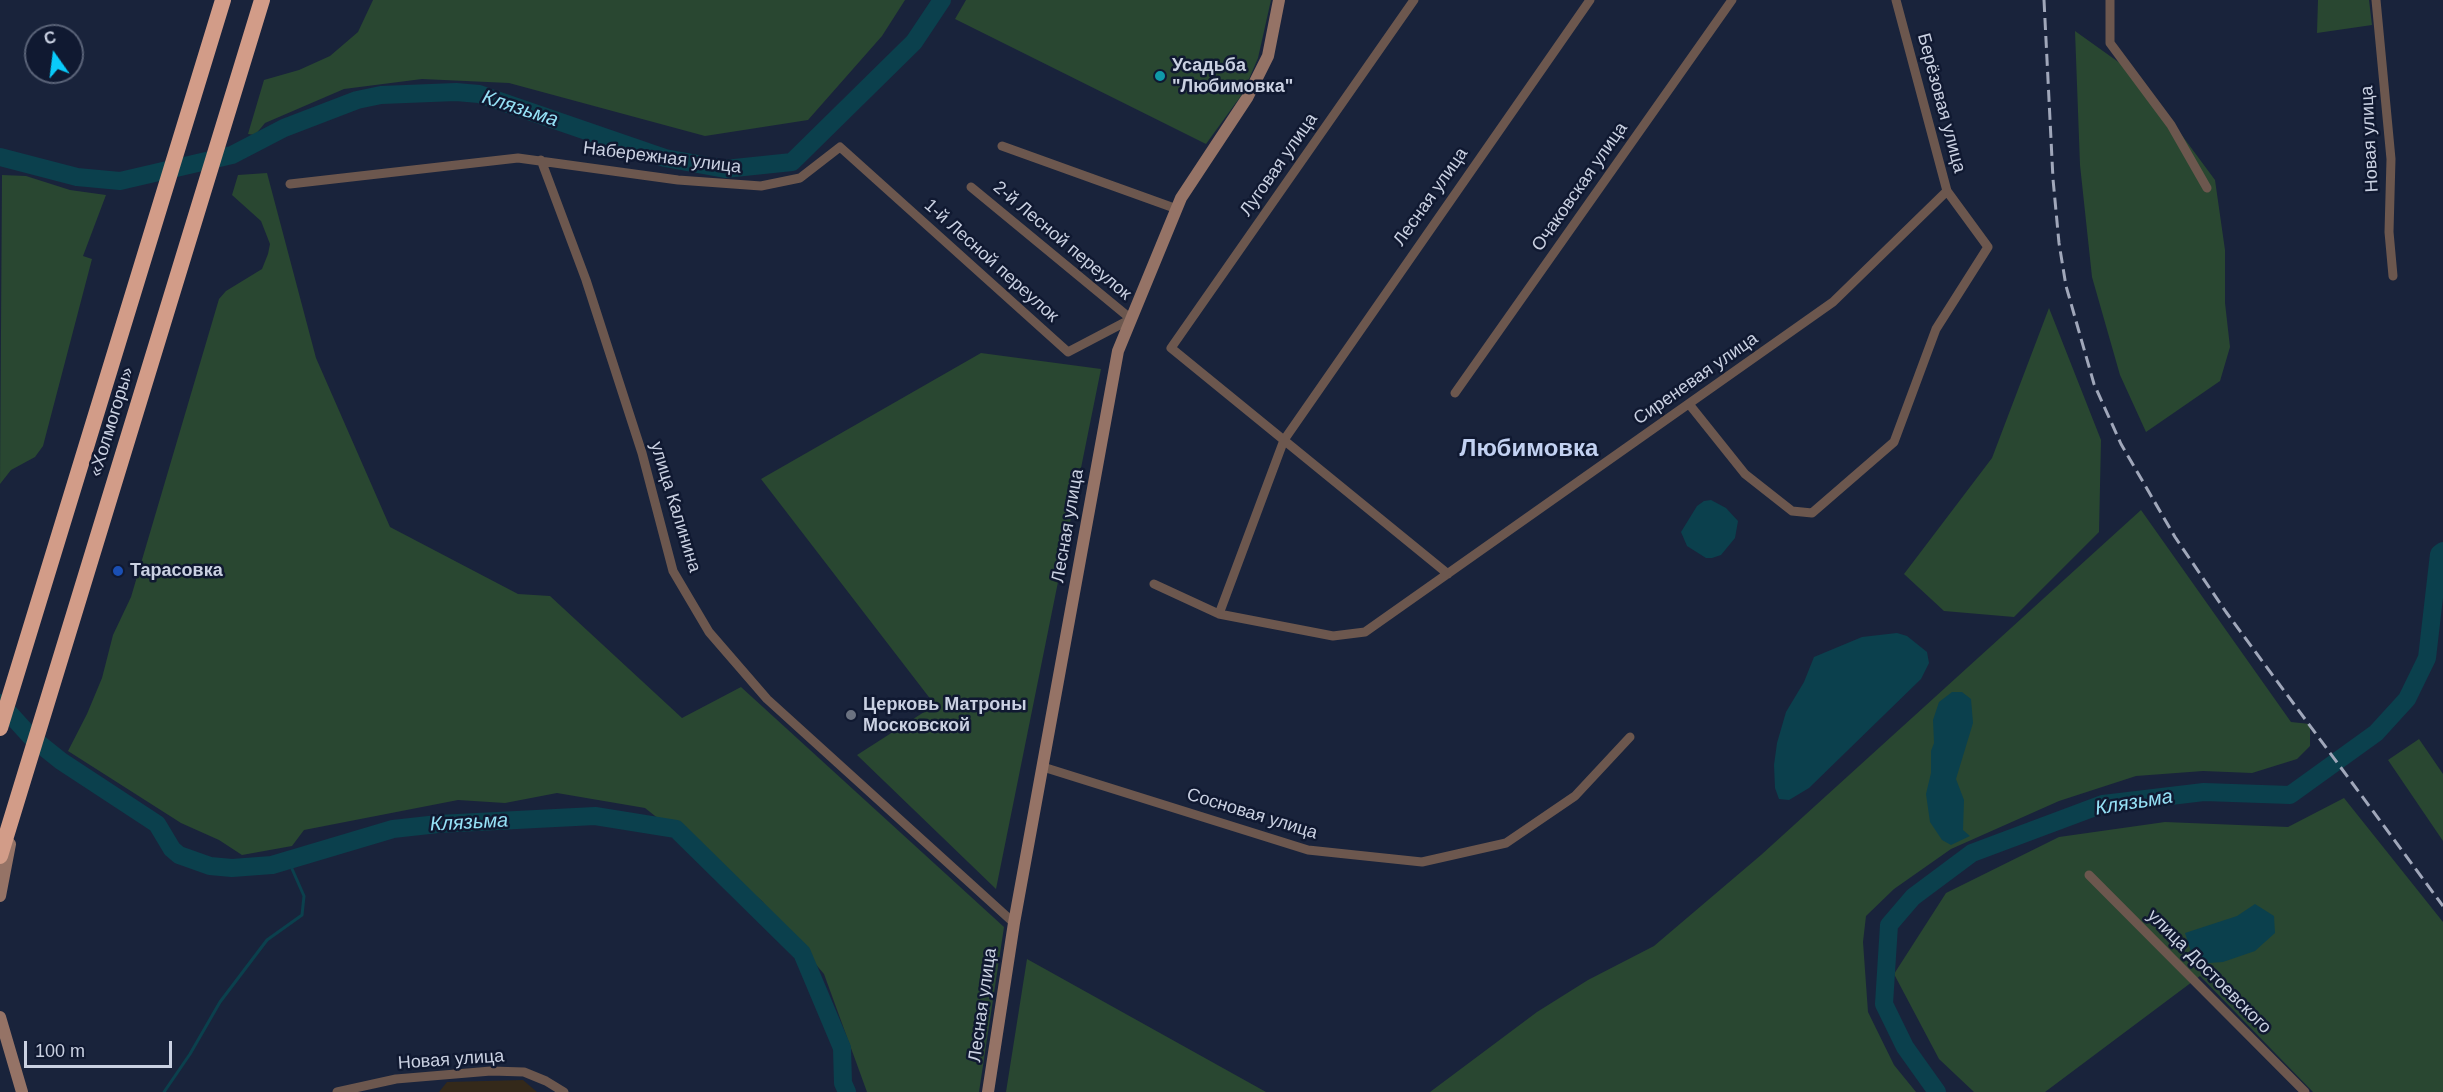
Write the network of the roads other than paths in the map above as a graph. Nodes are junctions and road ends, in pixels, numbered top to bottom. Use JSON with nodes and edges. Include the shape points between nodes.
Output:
{"nodes":[{"id":1,"x":223,"y":0,"type":"edge"},
{"id":2,"x":262,"y":0,"type":"edge"},
{"id":3,"x":1279,"y":0,"type":"edge"},
{"id":4,"x":1414,"y":0,"type":"edge"},
{"id":5,"x":1590,"y":0,"type":"edge"},
{"id":6,"x":1732,"y":0,"type":"edge"},
{"id":7,"x":1896,"y":0,"type":"edge"},
{"id":8,"x":2110,"y":0,"type":"edge"},
{"id":9,"x":2376,"y":0,"type":"edge"},
{"id":10,"x":1002,"y":146,"type":"dead end"},
{"id":11,"x":840,"y":147,"type":"joint"},
{"id":12,"x":541,"y":159,"type":"junction"},
{"id":13,"x":290,"y":184,"type":"dead end"},
{"id":14,"x":971,"y":187,"type":"dead end"},
{"id":15,"x":2207,"y":188,"type":"dead end"},
{"id":16,"x":1947,"y":191,"type":"junction"},
{"id":17,"x":1177,"y":209,"type":"junction"},
{"id":18,"x":2393,"y":276,"type":"dead end"},
{"id":19,"x":1131,"y":319,"type":"junction"},
{"id":20,"x":1455,"y":393,"type":"dead end"},
{"id":21,"x":1689,"y":404,"type":"junction"},
{"id":22,"x":1284,"y":440,"type":"junction"},
{"id":23,"x":1448,"y":574,"type":"junction"},
{"id":24,"x":1154,"y":584,"type":"dead end"},
{"id":25,"x":1219,"y":614,"type":"junction"},
{"id":26,"x":0,"y":728,"type":"edge"},
{"id":27,"x":1630,"y":737,"type":"dead end"},
{"id":28,"x":1043,"y":766,"type":"junction"},
{"id":29,"x":22,"y":784,"type":"junction"},
{"id":30,"x":0,"y":856,"type":"edge"},
{"id":31,"x":2090,"y":875,"type":"dead end"},
{"id":32,"x":0,"y":896,"type":"edge"},
{"id":33,"x":1014,"y":923,"type":"junction"},
{"id":34,"x":0,"y":1017,"type":"edge"},
{"id":35,"x":22,"y":1092,"type":"edge"},
{"id":36,"x":337,"y":1092,"type":"edge"},
{"id":37,"x":564,"y":1092,"type":"edge"},
{"id":38,"x":988,"y":1092,"type":"edge"},
{"id":39,"x":2305,"y":1092,"type":"edge"}],
"edges":[{"from":1,"to":26,"type":"highway","name":"«Холмогоры»"},
{"from":2,"to":29,"type":"highway","name":"«Холмогоры»"},
{"from":3,"to":17,"type":"street","name":"Лесная улица","via":[[1268,56],[1247,98]]},
{"from":4,"to":22,"type":"street","name":"Луговая улица","via":[[1171,348]]},
{"from":5,"to":22,"type":"street","name":"Лесная улица"},
{"from":6,"to":20,"type":"street","name":"Очаковская улица"},
{"from":7,"to":16,"type":"street","name":"Берёзовая улица"},
{"from":8,"to":15,"type":"street","via":[[2110,43],[2171,125]]},
{"from":9,"to":18,"type":"street","name":"Новая улица","via":[[2391,159],[2389,232]]},
{"from":10,"to":17,"type":"street"},
{"from":11,"to":12,"type":"street","name":"Набережная улица","via":[[800,178],[761,186],[678,180]]},
{"from":11,"to":19,"type":"street","name":"1-й Лесной переулок","via":[[1068,352]]},
{"from":12,"to":13,"type":"street","name":"Набережная улица","via":[[518,158]]},
{"from":12,"to":33,"type":"street","name":"улица Калинина","via":[[586,280],[642,453],[673,571],[709,632],[767,699]]},
{"from":14,"to":19,"type":"street","name":"2-й Лесной переулок"},
{"from":16,"to":21,"type":"street","name":"Сиреневая улица","via":[[1833,302]]},
{"from":16,"to":21,"type":"street","name":"Берёзовая улица","via":[[1988,247],[1936,329],[1894,442],[1812,513],[1791,512],[1745,474]]},
{"from":17,"to":19,"type":"street","name":"Лесная улица"},
{"from":19,"to":28,"type":"street","name":"Лесная улица","via":[[1118,351]]},
{"from":21,"to":23,"type":"street","name":"Сиреневая улица"},
{"from":22,"to":23,"type":"street"},
{"from":22,"to":25,"type":"street","name":"Лесная улица"},
{"from":23,"to":25,"type":"street","name":"Сиреневая улица","via":[[1365,632],[1333,636]]},
{"from":24,"to":25,"type":"street","name":"Сиреневая улица"},
{"from":27,"to":28,"type":"street","name":"Сосновая улица","via":[[1575,796],[1506,843],[1422,862],[1308,850]]},
{"from":28,"to":33,"type":"street","name":"Лесная улица"},
{"from":29,"to":30,"type":"highway","name":"«Холмогоры»"},
{"from":29,"to":32,"type":"street"},
{"from":31,"to":39,"type":"street","name":"улица Достоевского"},
{"from":33,"to":38,"type":"street","name":"Лесная улица"},
{"from":34,"to":35,"type":"street"},
{"from":36,"to":37,"type":"street","name":"Новая улица","via":[[396,1079],[491,1071],[524,1072]]}]}
